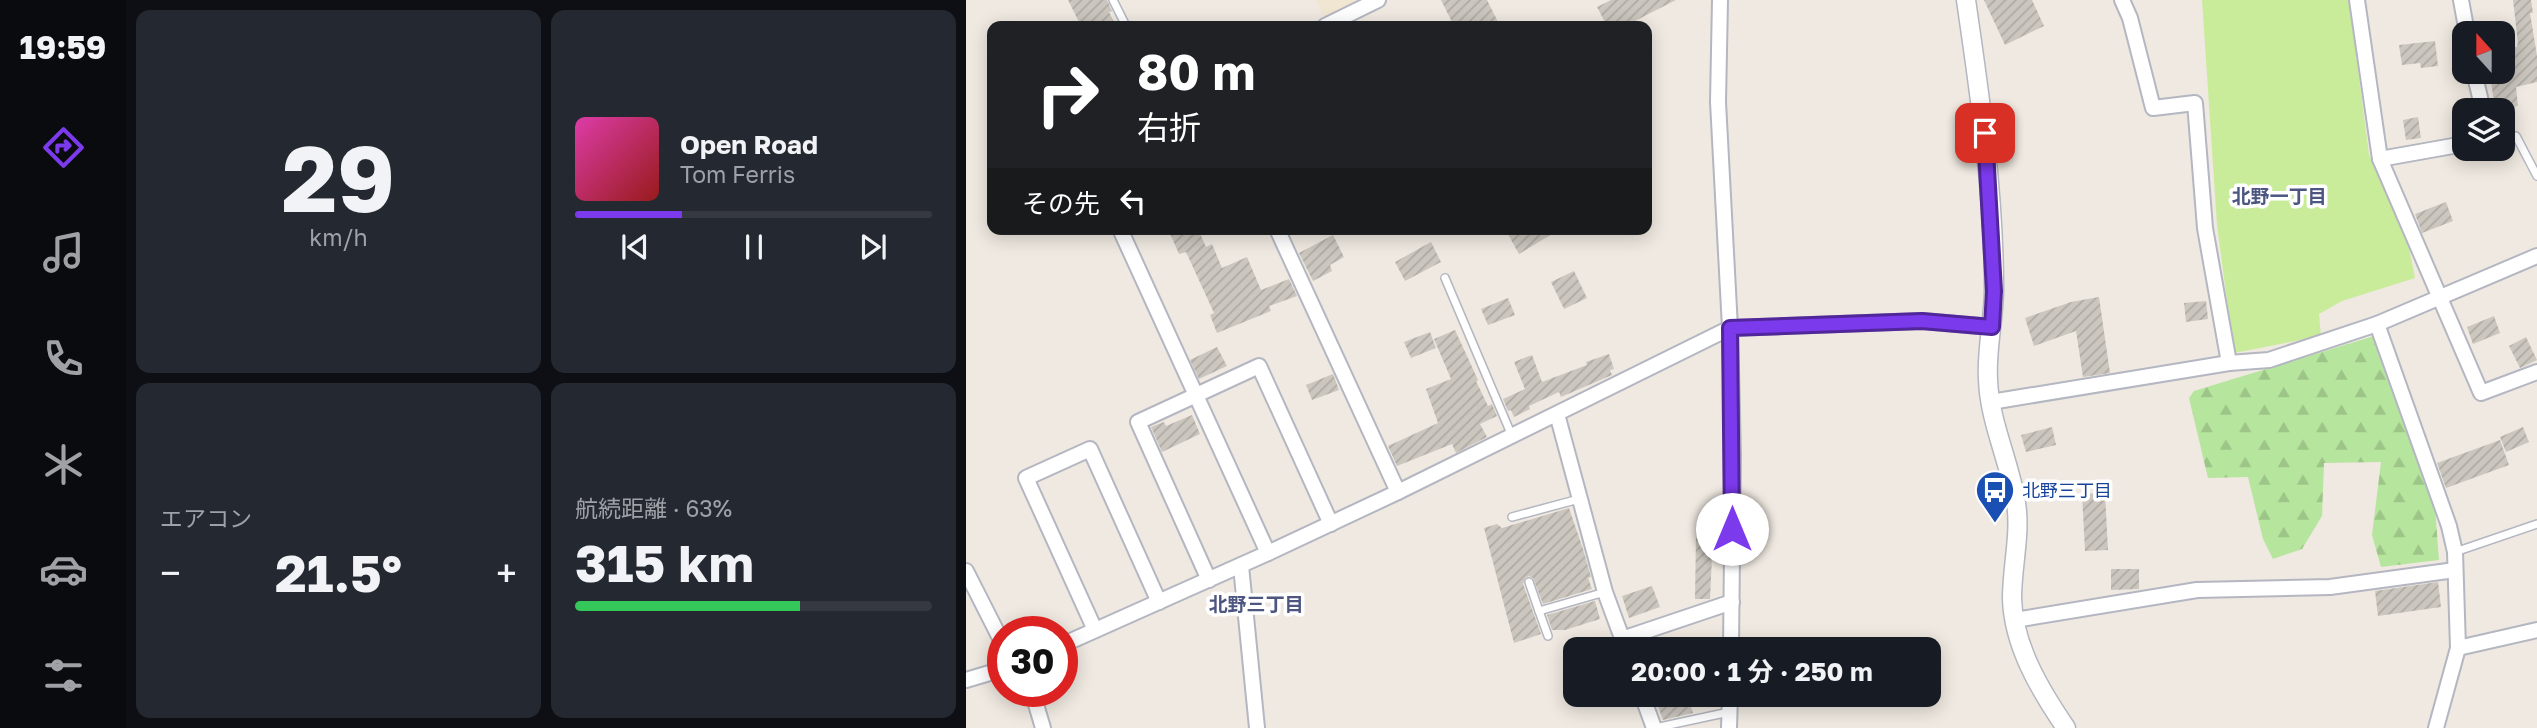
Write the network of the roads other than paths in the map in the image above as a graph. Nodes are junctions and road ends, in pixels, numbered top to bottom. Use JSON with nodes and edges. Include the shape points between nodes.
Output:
{"nodes":[{"id":1,"x":1112,"y":0,"type":"edge"},
{"id":2,"x":1378,"y":0,"type":"edge"},
{"id":3,"x":1720,"y":0,"type":"edge"},
{"id":4,"x":1966,"y":0,"type":"edge"},
{"id":5,"x":2122,"y":0,"type":"edge"},
{"id":6,"x":2357,"y":0,"type":"edge"},
{"id":7,"x":2461,"y":0,"type":"edge"},
{"id":8,"x":1123,"y":21,"type":"edge"},
{"id":9,"x":1335,"y":21,"type":"edge"},
{"id":10,"x":2465,"y":21,"type":"edge"},
{"id":11,"x":2515,"y":136,"type":"edge"},
{"id":12,"x":2452,"y":146,"type":"edge"},
{"id":13,"x":2380,"y":159,"type":"junction"},
{"id":14,"x":2537,"y":176,"type":"edge"},
{"id":15,"x":1123,"y":235,"type":"edge"},
{"id":16,"x":1280,"y":235,"type":"edge"},
{"id":17,"x":2537,"y":256,"type":"edge"},
{"id":18,"x":1445,"y":278,"type":"dead end"},
{"id":19,"x":2439,"y":297,"type":"junction"},
{"id":20,"x":2377,"y":324,"type":"junction"},
{"id":21,"x":1992,"y":327,"type":"junction"},
{"id":22,"x":1730,"y":328,"type":"junction"},
{"id":23,"x":2229,"y":363,"type":"junction"},
{"id":24,"x":2537,"y":372,"type":"edge"},
{"id":25,"x":1196,"y":395,"type":"junction"},
{"id":26,"x":1992,"y":402,"type":"junction"},
{"id":27,"x":1557,"y":414,"type":"junction"},
{"id":28,"x":1512,"y":436,"type":"junction"},
{"id":29,"x":1398,"y":492,"type":"junction"},
{"id":30,"x":1579,"y":499,"type":"junction"},
{"id":31,"x":1512,"y":517,"type":"dead end"},
{"id":32,"x":1331,"y":524,"type":"junction"},
{"id":33,"x":2537,"y":524,"type":"edge"},
{"id":34,"x":2455,"y":552,"type":"junction"},
{"id":35,"x":1269,"y":553,"type":"junction"},
{"id":36,"x":1241,"y":566,"type":"junction"},
{"id":37,"x":2455,"y":570,"type":"junction"},
{"id":38,"x":966,"y":571,"type":"edge"},
{"id":39,"x":1209,"y":580,"type":"junction"},
{"id":40,"x":1529,"y":582,"type":"dead end"},
{"id":41,"x":1605,"y":592,"type":"junction"},
{"id":42,"x":972,"y":598,"type":"edge"},
{"id":43,"x":1159,"y":602,"type":"junction"},
{"id":44,"x":1732,"y":603,"type":"junction"},
{"id":45,"x":1539,"y":611,"type":"junction"},
{"id":46,"x":987,"y":620,"type":"edge"},
{"id":47,"x":2015,"y":620,"type":"junction"},
{"id":48,"x":1095,"y":630,"type":"junction"},
{"id":49,"x":2537,"y":630,"type":"edge"},
{"id":50,"x":1548,"y":636,"type":"dead end"},
{"id":51,"x":1621,"y":637,"type":"edge"},
{"id":52,"x":1642,"y":637,"type":"edge"},
{"id":53,"x":1731,"y":637,"type":"edge"},
{"id":54,"x":1078,"y":638,"type":"edge"},
{"id":55,"x":2458,"y":648,"type":"junction"},
{"id":56,"x":987,"y":674,"type":"edge"},
{"id":57,"x":966,"y":680,"type":"edge"},
{"id":58,"x":1037,"y":707,"type":"edge"},
{"id":59,"x":1646,"y":707,"type":"edge"},
{"id":60,"x":1729,"y":707,"type":"edge"},
{"id":61,"x":1729,"y":712,"type":"junction"},
{"id":62,"x":1043,"y":728,"type":"edge"},
{"id":63,"x":1257,"y":728,"type":"edge"},
{"id":64,"x":1654,"y":728,"type":"edge"},
{"id":65,"x":1729,"y":728,"type":"edge"},
{"id":66,"x":2066,"y":728,"type":"edge"},
{"id":67,"x":2436,"y":728,"type":"edge"}],
"edges":[{"from":1,"to":8,"type":"lane"},
{"from":2,"to":9,"type":"street"},
{"from":3,"to":22,"type":"street","via":[[1718,102]]},
{"from":4,"to":21,"type":"street","via":[[1988,173]]},
{"from":5,"to":23,"type":"street","via":[[2153,108],[2195,103],[2206,228]]},
{"from":6,"to":13,"type":"street"},
{"from":7,"to":10,"type":"street"},
{"from":11,"to":14,"type":"lane"},
{"from":12,"to":13,"type":"street"},
{"from":13,"to":19,"type":"street"},
{"from":15,"to":25,"type":"street"},
{"from":16,"to":29,"type":"street"},
{"from":17,"to":19,"type":"street"},
{"from":18,"to":28,"type":"lane"},
{"from":19,"to":20,"type":"street"},
{"from":19,"to":24,"type":"street","via":[[2481,393]]},
{"from":20,"to":23,"type":"street","via":[[2269,360]]},
{"from":20,"to":34,"type":"street"},
{"from":21,"to":22,"type":"street","via":[[1922,321]]},
{"from":21,"to":26,"type":"street","via":[[1987,379]]},
{"from":22,"to":27,"type":"street"},
{"from":22,"to":44,"type":"street"},
{"from":23,"to":26,"type":"street"},
{"from":25,"to":32,"type":"street","via":[[1259,366]]},
{"from":25,"to":35,"type":"street"},
{"from":25,"to":39,"type":"street","via":[[1138,422]]},
{"from":26,"to":47,"type":"street","via":[[2016,499]]},
{"from":27,"to":28,"type":"street"},
{"from":27,"to":30,"type":"street"},
{"from":28,"to":29,"type":"street"},
{"from":29,"to":32,"type":"street"},
{"from":30,"to":31,"type":"lane"},
{"from":30,"to":41,"type":"street"},
{"from":32,"to":35,"type":"street"},
{"from":33,"to":34,"type":"lane"},
{"from":34,"to":37,"type":"street"},
{"from":35,"to":36,"type":"street"},
{"from":36,"to":39,"type":"street"},
{"from":36,"to":63,"type":"street"},
{"from":37,"to":47,"type":"street","via":[[2330,587],[2197,590]]},
{"from":37,"to":55,"type":"street"},
{"from":38,"to":42,"type":"street"},
{"from":39,"to":43,"type":"street"},
{"from":40,"to":45,"type":"lane"},
{"from":41,"to":45,"type":"lane"},
{"from":41,"to":51,"type":"street"},
{"from":42,"to":46,"type":"street"},
{"from":43,"to":48,"type":"street"},
{"from":43,"to":48,"type":"street","via":[[1090,449],[1026,478]]},
{"from":44,"to":52,"type":"street"},
{"from":44,"to":53,"type":"street"},
{"from":45,"to":50,"type":"lane"},
{"from":47,"to":66,"type":"street","via":[[2029,665]]},
{"from":48,"to":54,"type":"street"},
{"from":49,"to":55,"type":"street"},
{"from":55,"to":67,"type":"street"},
{"from":56,"to":57,"type":"street"},
{"from":58,"to":62,"type":"street"},
{"from":59,"to":64,"type":"street"},
{"from":60,"to":61,"type":"street"},
{"from":61,"to":64,"type":"lane"},
{"from":61,"to":65,"type":"street"}]}
